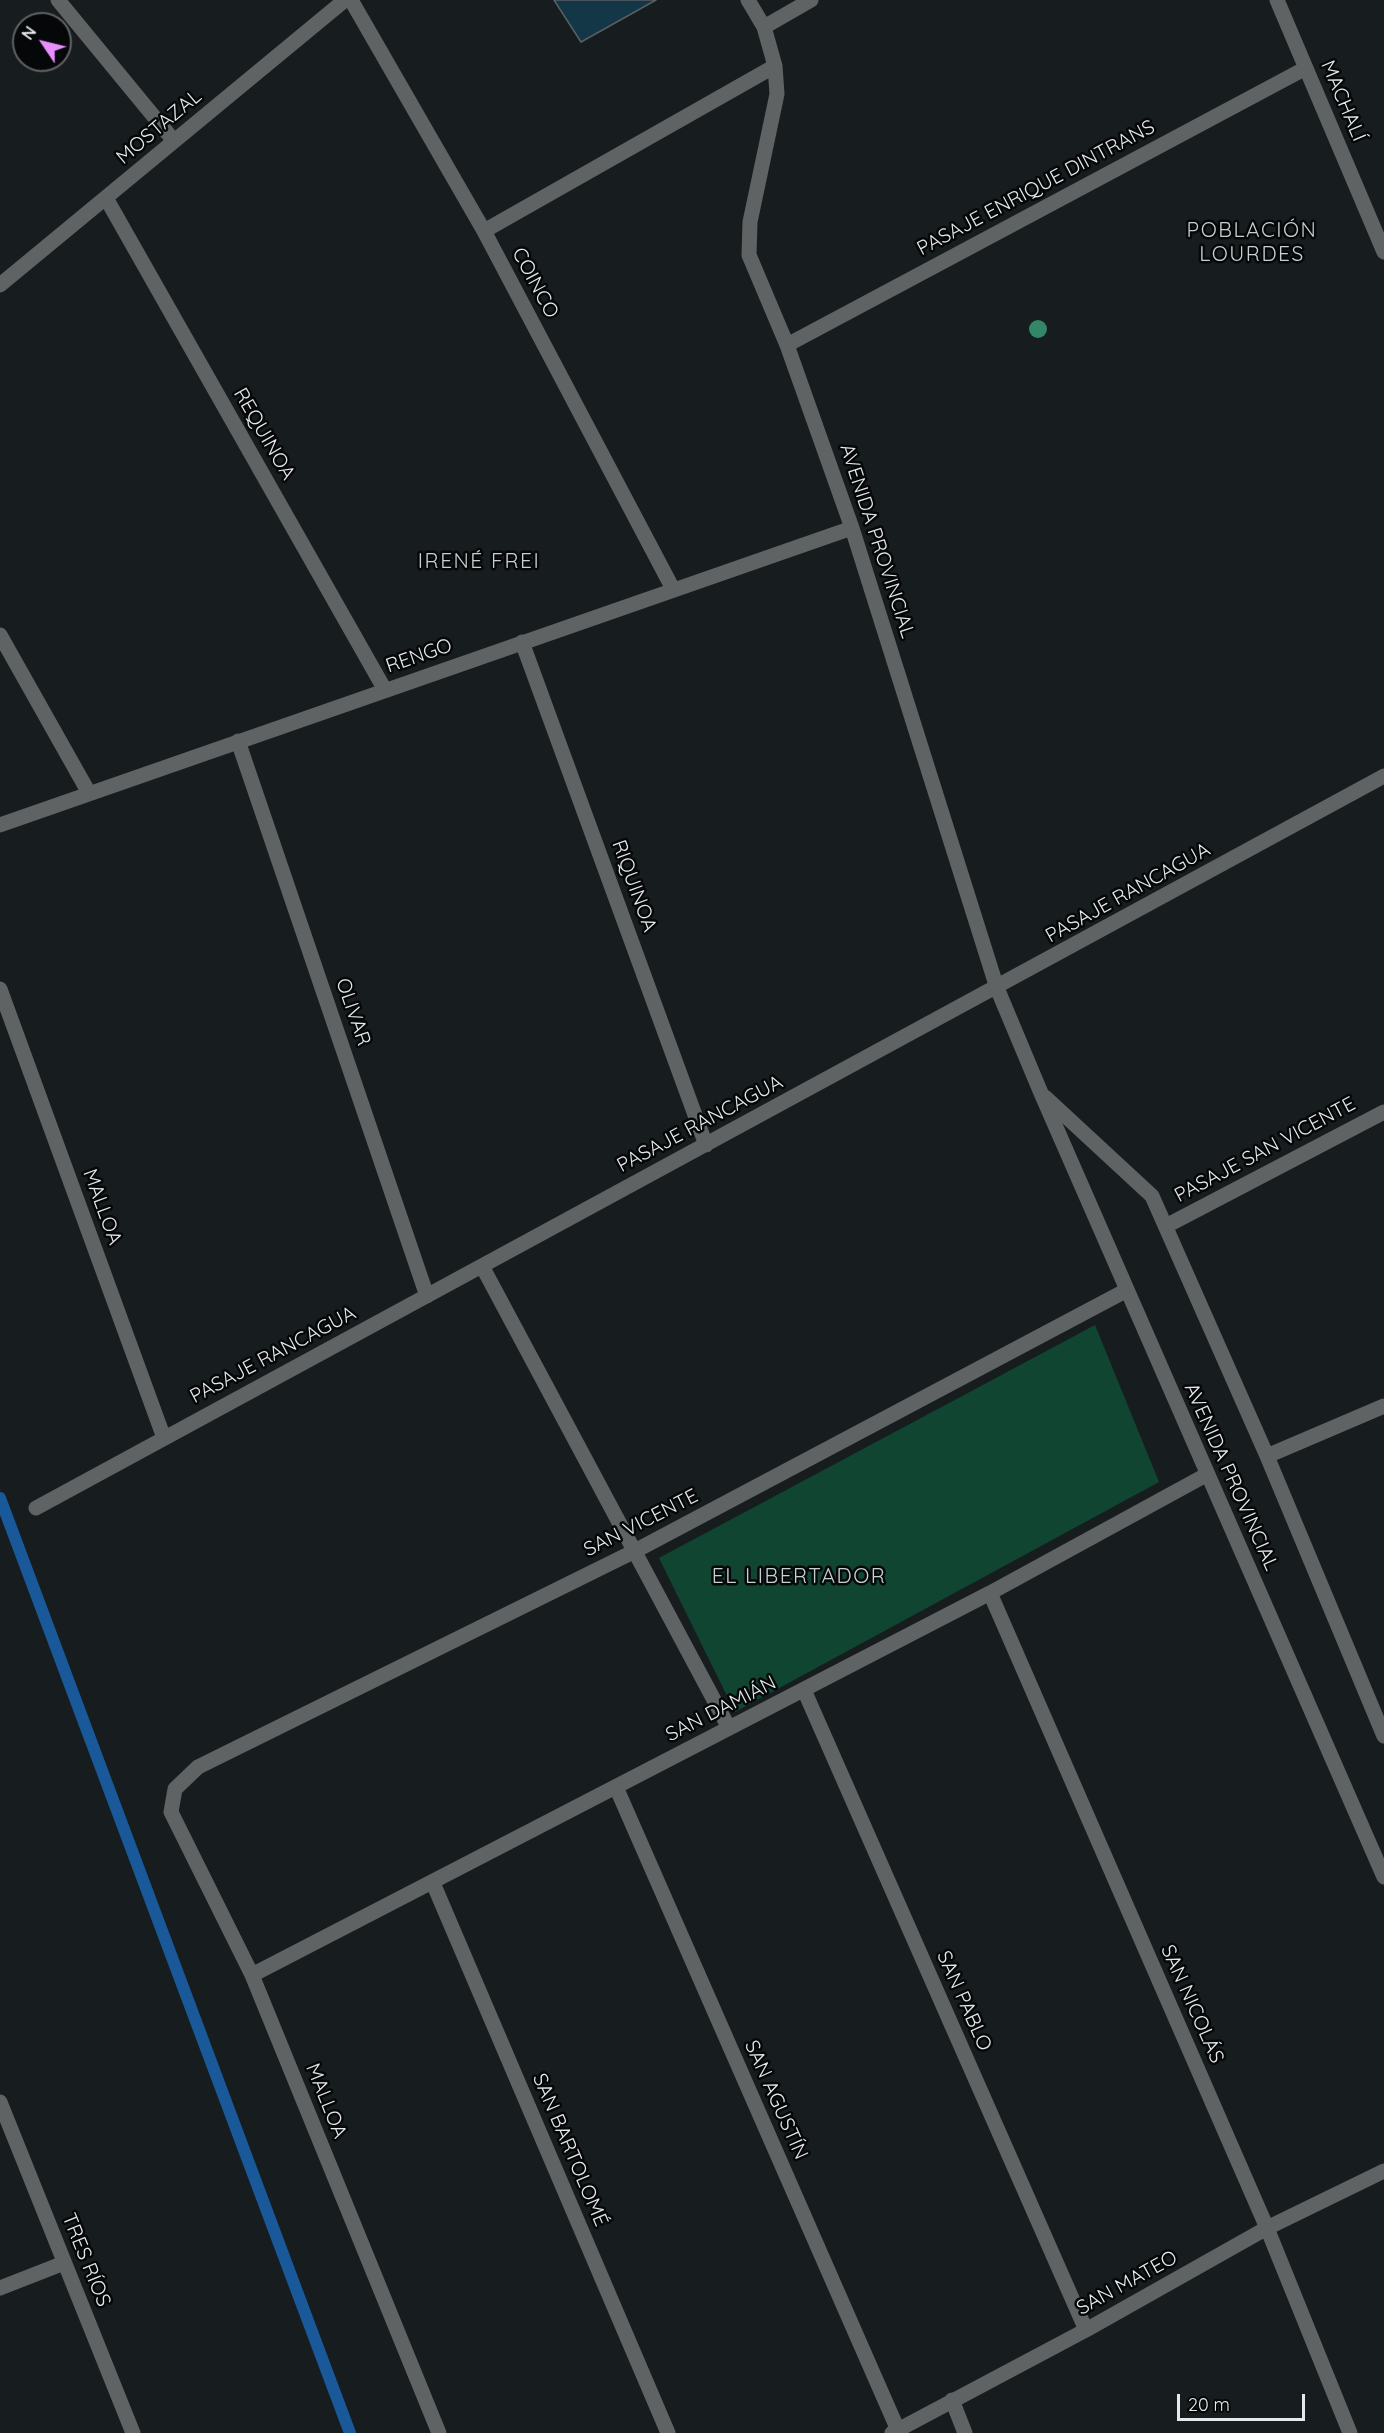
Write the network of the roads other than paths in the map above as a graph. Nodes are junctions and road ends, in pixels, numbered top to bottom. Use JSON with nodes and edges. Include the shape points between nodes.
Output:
{"nodes":[{"id":1,"x":58,"y":0,"type":"edge"},
{"id":2,"x":345,"y":0,"type":"edge"},
{"id":3,"x":351,"y":0,"type":"edge"},
{"id":4,"x":748,"y":0,"type":"edge"},
{"id":5,"x":811,"y":0,"type":"edge"},
{"id":6,"x":1277,"y":0,"type":"edge"},
{"id":7,"x":764,"y":27,"type":"junction"},
{"id":8,"x":775,"y":66,"type":"junction"},
{"id":9,"x":1306,"y":68,"type":"junction"},
{"id":10,"x":174,"y":141,"type":"junction"},
{"id":11,"x":106,"y":198,"type":"junction"},
{"id":12,"x":484,"y":231,"type":"junction"},
{"id":13,"x":1384,"y":252,"type":"edge"},
{"id":14,"x":0,"y":285,"type":"edge"},
{"id":15,"x":786,"y":345,"type":"junction"},
{"id":16,"x":852,"y":528,"type":"junction"},
{"id":17,"x":673,"y":590,"type":"junction"},
{"id":18,"x":0,"y":635,"type":"edge"},
{"id":19,"x":522,"y":642,"type":"junction"},
{"id":20,"x":385,"y":690,"type":"junction"},
{"id":21,"x":238,"y":741,"type":"junction"},
{"id":22,"x":1384,"y":776,"type":"edge"},
{"id":23,"x":89,"y":793,"type":"junction"},
{"id":24,"x":0,"y":825,"type":"edge"},
{"id":25,"x":998,"y":988,"type":"junction"},
{"id":26,"x":0,"y":989,"type":"edge"},
{"id":27,"x":1041,"y":1093,"type":"junction"},
{"id":28,"x":1384,"y":1112,"type":"edge"},
{"id":29,"x":706,"y":1145,"type":"junction"},
{"id":30,"x":1166,"y":1226,"type":"junction"},
{"id":31,"x":482,"y":1266,"type":"junction"},
{"id":32,"x":1127,"y":1290,"type":"junction"},
{"id":33,"x":427,"y":1296,"type":"junction"},
{"id":34,"x":1384,"y":1406,"type":"edge"},
{"id":35,"x":164,"y":1438,"type":"junction"},
{"id":36,"x":1267,"y":1456,"type":"junction"},
{"id":37,"x":1206,"y":1474,"type":"junction"},
{"id":38,"x":36,"y":1508,"type":"dead end"},
{"id":39,"x":635,"y":1551,"type":"junction"},
{"id":40,"x":990,"y":1593,"type":"junction"},
{"id":41,"x":804,"y":1690,"type":"junction"},
{"id":42,"x":729,"y":1728,"type":"junction"},
{"id":43,"x":1384,"y":1736,"type":"edge"},
{"id":44,"x":616,"y":1787,"type":"junction"},
{"id":45,"x":174,"y":1789,"type":"joint"},
{"id":46,"x":1384,"y":1877,"type":"edge"},
{"id":47,"x":433,"y":1883,"type":"junction"},
{"id":48,"x":252,"y":1975,"type":"junction"},
{"id":49,"x":0,"y":2102,"type":"edge"},
{"id":50,"x":1384,"y":2171,"type":"edge"},
{"id":51,"x":1267,"y":2228,"type":"junction"},
{"id":52,"x":64,"y":2263,"type":"junction"},
{"id":53,"x":0,"y":2288,"type":"edge"},
{"id":54,"x":1086,"y":2330,"type":"junction"},
{"id":55,"x":952,"y":2400,"type":"junction"},
{"id":56,"x":895,"y":2431,"type":"edge"},
{"id":57,"x":133,"y":2433,"type":"edge"},
{"id":58,"x":439,"y":2433,"type":"edge"},
{"id":59,"x":668,"y":2433,"type":"edge"},
{"id":60,"x":965,"y":2433,"type":"edge"},
{"id":61,"x":1350,"y":2433,"type":"edge"}],
"edges":[{"from":1,"to":10,"type":"street"},
{"from":2,"to":10,"type":"street","name":"MOSTAZAL"},
{"from":3,"to":12,"type":"street","name":"COINCO"},
{"from":4,"to":7,"type":"street","name":"AVENIDA PROVINCIAL"},
{"from":5,"to":7,"type":"street"},
{"from":6,"to":9,"type":"street","name":"MACHALÍ"},
{"from":7,"to":8,"type":"street","name":"AVENIDA PROVINCIAL"},
{"from":8,"to":12,"type":"street"},
{"from":8,"to":15,"type":"street","name":"AVENIDA PROVINCIAL","via":[[777,94],[748,237],[749,255]]},
{"from":9,"to":13,"type":"street","name":"MACHALÍ"},
{"from":9,"to":15,"type":"street","name":"PASAJE ENRIQUE DINTRANS"},
{"from":10,"to":11,"type":"street","name":"MOSTAZAL"},
{"from":11,"to":14,"type":"street","name":"MOSTAZAL"},
{"from":11,"to":20,"type":"street","name":"REQUINOA"},
{"from":12,"to":17,"type":"street","name":"COINCO"},
{"from":15,"to":16,"type":"street","name":"AVENIDA PROVINCIAL"},
{"from":16,"to":17,"type":"street","name":"RENGO"},
{"from":16,"to":25,"type":"street","name":"AVENIDA PROVINCIAL"},
{"from":17,"to":19,"type":"street","name":"RENGO"},
{"from":18,"to":23,"type":"street"},
{"from":19,"to":20,"type":"street","name":"RENGO"},
{"from":19,"to":29,"type":"street","name":"RIQUINOA"},
{"from":20,"to":21,"type":"street","name":"RENGO"},
{"from":21,"to":23,"type":"street","name":"RENGO"},
{"from":21,"to":33,"type":"street","name":"OLIVAR"},
{"from":22,"to":25,"type":"street","name":"PASAJE RANCAGUA"},
{"from":23,"to":24,"type":"street","name":"RENGO"},
{"from":25,"to":27,"type":"street","name":"AVENIDA PROVINCIAL"},
{"from":25,"to":29,"type":"street","name":"PASAJE RANCAGUA"},
{"from":26,"to":35,"type":"street","name":"MALLOA"},
{"from":27,"to":30,"type":"street","name":"AVENIDA PROVINCIAL","via":[[1152,1196]]},
{"from":27,"to":32,"type":"street","name":"AVENIDA PROVINCIAL"},
{"from":28,"to":30,"type":"street","name":"PASAJE SAN VICENTE"},
{"from":29,"to":31,"type":"street","name":"PASAJE RANCAGUA"},
{"from":30,"to":36,"type":"street","name":"AVENIDA PROVINCIAL"},
{"from":31,"to":33,"type":"street","name":"PASAJE RANCAGUA"},
{"from":31,"to":39,"type":"street"},
{"from":32,"to":37,"type":"street","name":"AVENIDA PROVINCIAL"},
{"from":32,"to":39,"type":"street","name":"SAN VICENTE"},
{"from":33,"to":35,"type":"street","name":"PASAJE RANCAGUA"},
{"from":34,"to":36,"type":"street"},
{"from":35,"to":38,"type":"street","name":"PASAJE RANCAGUA"},
{"from":36,"to":43,"type":"street","name":"AVENIDA PROVINCIAL"},
{"from":37,"to":40,"type":"street","name":"SAN DAMIÁN"},
{"from":37,"to":46,"type":"street","name":"AVENIDA PROVINCIAL"},
{"from":39,"to":42,"type":"street"},
{"from":39,"to":45,"type":"street","name":"SAN VICENTE","via":[[198,1767]]},
{"from":40,"to":41,"type":"street","name":"SAN DAMIÁN"},
{"from":40,"to":51,"type":"street","name":"SAN NICOLÁS"},
{"from":41,"to":42,"type":"street","name":"SAN DAMIÁN"},
{"from":41,"to":54,"type":"street","name":"SAN PABLO"},
{"from":42,"to":44,"type":"street","name":"SAN DAMIÁN"},
{"from":44,"to":47,"type":"street","name":"SAN DAMIÁN"},
{"from":44,"to":56,"type":"street","name":"SAN AGUSTÍN"},
{"from":45,"to":48,"type":"street","name":"MALLOA","via":[[171,1812]]},
{"from":47,"to":48,"type":"street","name":"SAN DAMIÁN"},
{"from":47,"to":59,"type":"street","name":"SAN BARTOLOMÉ"},
{"from":48,"to":58,"type":"street","name":"MALLOA"},
{"from":49,"to":52,"type":"street","name":"TRES RÍOS"},
{"from":50,"to":51,"type":"street","name":"SAN MATEO"},
{"from":51,"to":54,"type":"street","name":"SAN MATEO"},
{"from":51,"to":61,"type":"street","name":"SAN NICOLÁS"},
{"from":52,"to":53,"type":"street"},
{"from":52,"to":57,"type":"street","name":"TRES RÍOS"},
{"from":54,"to":55,"type":"street","name":"SAN MATEO"},
{"from":55,"to":56,"type":"street","name":"SAN MATEO"},
{"from":55,"to":60,"type":"street"}]}
